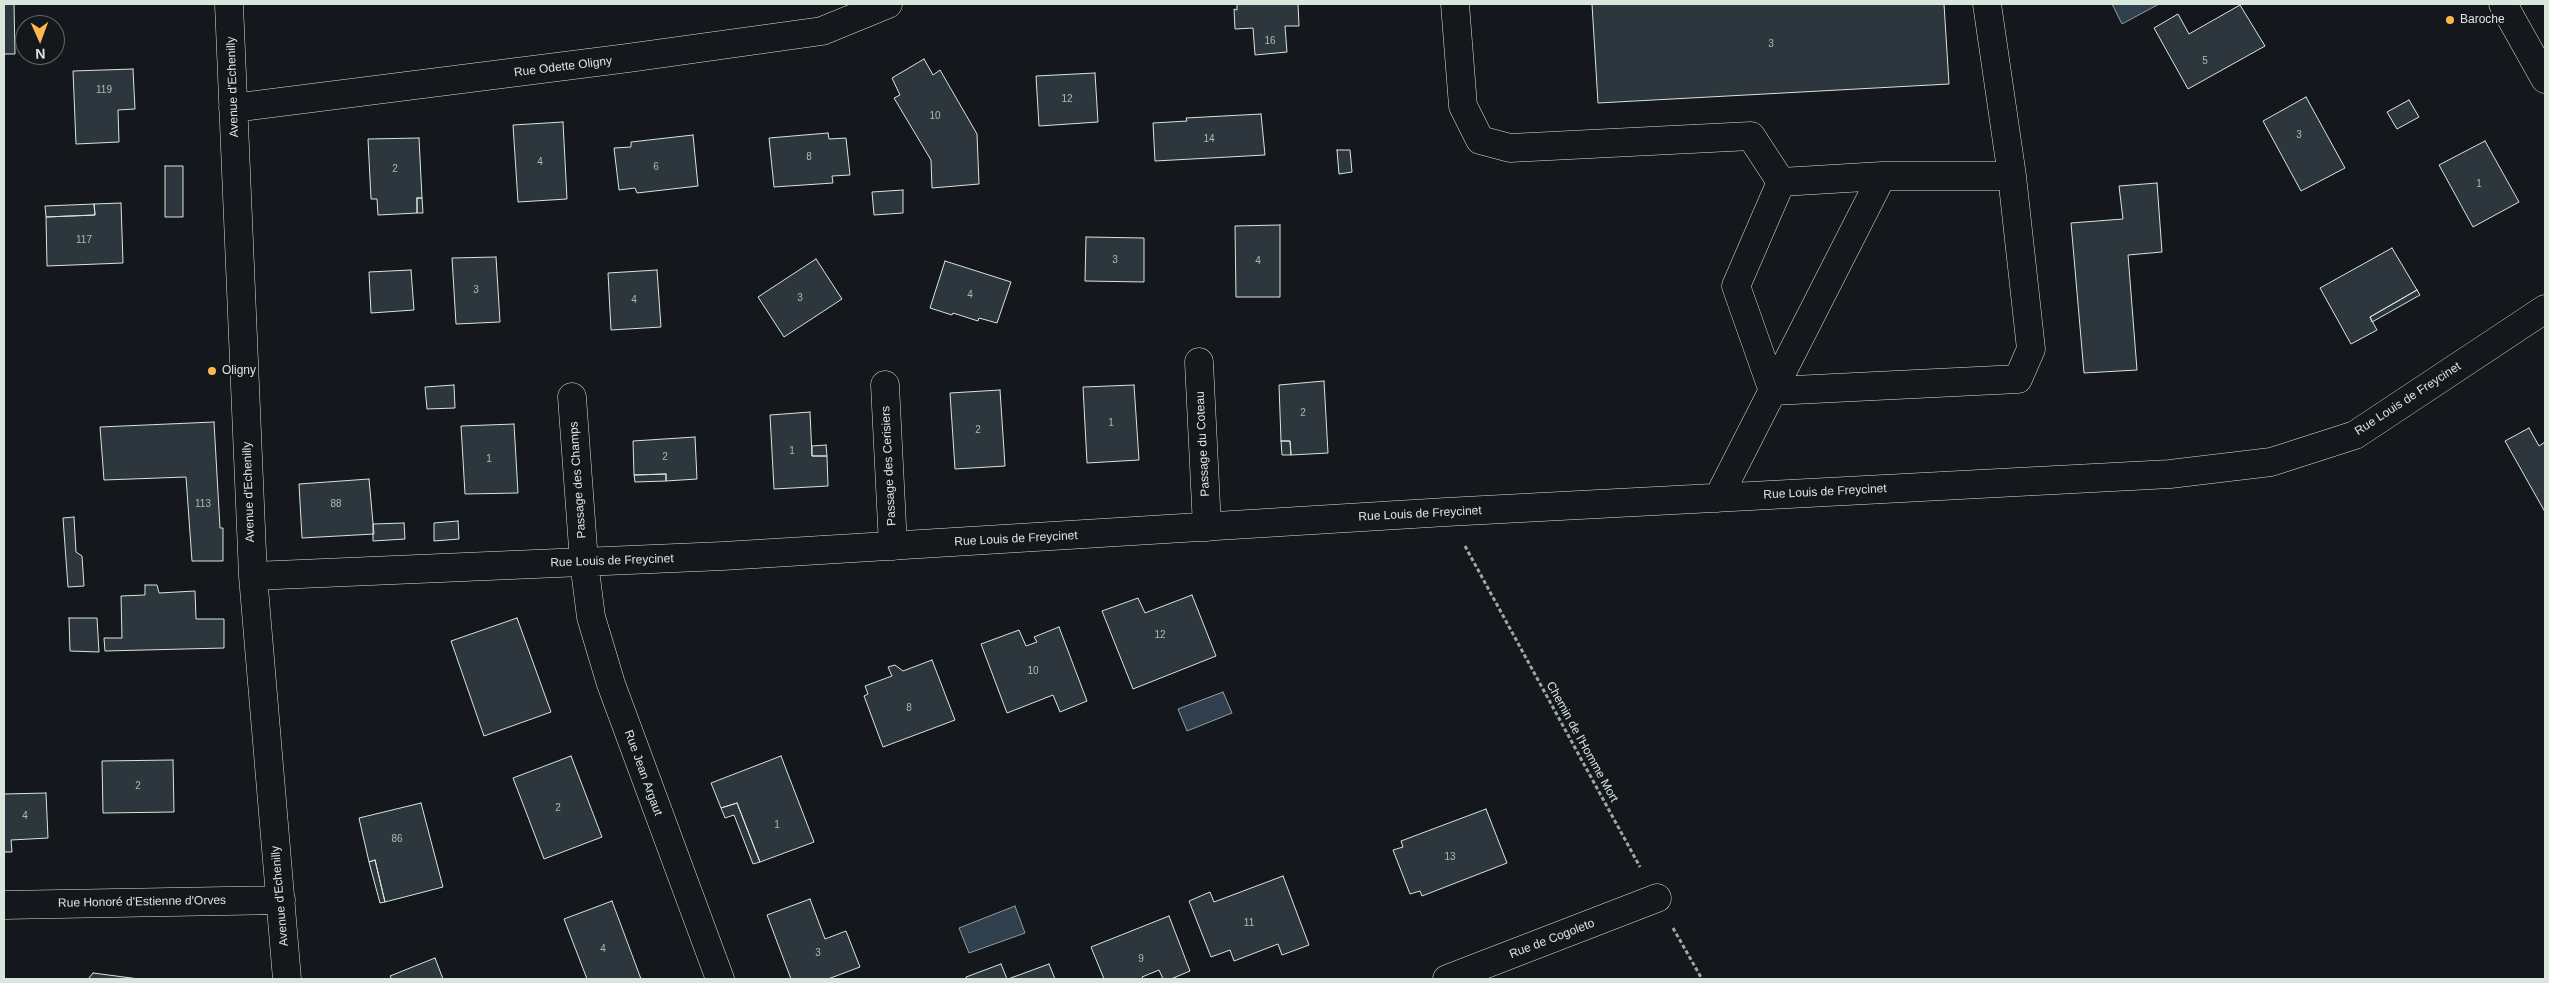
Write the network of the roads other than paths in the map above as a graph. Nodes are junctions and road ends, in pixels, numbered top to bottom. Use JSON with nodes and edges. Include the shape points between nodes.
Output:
{"nodes":[{"id":1,"x":230,"y":4,"type":"edge"},
{"id":2,"x":888,"y":4,"type":"edge"},
{"id":3,"x":1455,"y":4,"type":"edge"},
{"id":4,"x":1987,"y":4,"type":"edge"},
{"id":5,"x":2503,"y":4,"type":"edge"},
{"id":6,"x":2545,"y":79,"type":"edge"},
{"id":7,"x":233,"y":108,"type":"junction"},
{"id":8,"x":1882,"y":176,"type":"junction"},
{"id":9,"x":2012,"y":176,"type":"junction"},
{"id":10,"x":1781,"y":182,"type":"junction"},
{"id":11,"x":2545,"y":309,"type":"edge"},
{"id":12,"x":1199,"y":362,"type":"dead end"},
{"id":13,"x":885,"y":385,"type":"dead end"},
{"id":14,"x":1773,"y":391,"type":"junction"},
{"id":15,"x":572,"y":397,"type":"dead end"},
{"id":16,"x":1718,"y":498,"type":"junction"},
{"id":17,"x":1207,"y":527,"type":"junction"},
{"id":18,"x":893,"y":546,"type":"junction"},
{"id":19,"x":584,"y":562,"type":"junction"},
{"id":20,"x":253,"y":576,"type":"junction"},
{"id":21,"x":1657,"y":898,"type":"road end"},
{"id":22,"x":281,"y":900,"type":"junction"},
{"id":23,"x":4,"y":906,"type":"edge"},
{"id":24,"x":287,"y":979,"type":"edge"},
{"id":25,"x":720,"y":979,"type":"edge"},
{"id":26,"x":1447,"y":979,"type":"edge"}],
"edges":[{"from":1,"to":7,"type":"street","name":"Avenue d'Echenilly"},
{"from":2,"to":7,"type":"street","name":"Rue Odette Oligny","via":[[822,31]]},
{"from":3,"to":10,"type":"street","via":[[1463,106],[1480,140],[1510,148],[1751,136]]},
{"from":4,"to":9,"type":"street"},
{"from":5,"to":6,"type":"street"},
{"from":7,"to":20,"type":"street","name":"Avenue d'Echenilly"},
{"from":8,"to":9,"type":"street"},
{"from":8,"to":10,"type":"street"},
{"from":8,"to":14,"type":"street"},
{"from":9,"to":14,"type":"street","via":[[2031,350],[2018,379]]},
{"from":10,"to":14,"type":"street","via":[[1736,286]]},
{"from":11,"to":16,"type":"street","name":"Rue Louis de Freycinet","via":[[2356,435],[2271,462],[2170,474]]},
{"from":12,"to":17,"type":"street","name":"Passage du Coteau"},
{"from":13,"to":18,"type":"street","name":"Passage des Cerisiers"},
{"from":14,"to":16,"type":"street"},
{"from":15,"to":19,"type":"street","name":"Passage des Champs"},
{"from":16,"to":17,"type":"street","name":"Rue Louis de Freycinet"},
{"from":17,"to":18,"type":"street","name":"Rue Louis de Freycinet"},
{"from":18,"to":19,"type":"street","name":"Rue Louis de Freycinet"},
{"from":19,"to":20,"type":"street","name":"Rue Louis de Freycinet"},
{"from":19,"to":25,"type":"street","name":"Rue Jean Argaut","via":[[591,618],[611,684]]},
{"from":20,"to":22,"type":"street","name":"Avenue d'Echenilly"},
{"from":21,"to":26,"type":"street","name":"Rue de Cogoleto"},
{"from":22,"to":23,"type":"street","name":"Rue Honoré d'Estienne d'Orves"},
{"from":22,"to":24,"type":"street","name":"Avenue d'Echenilly"}]}
